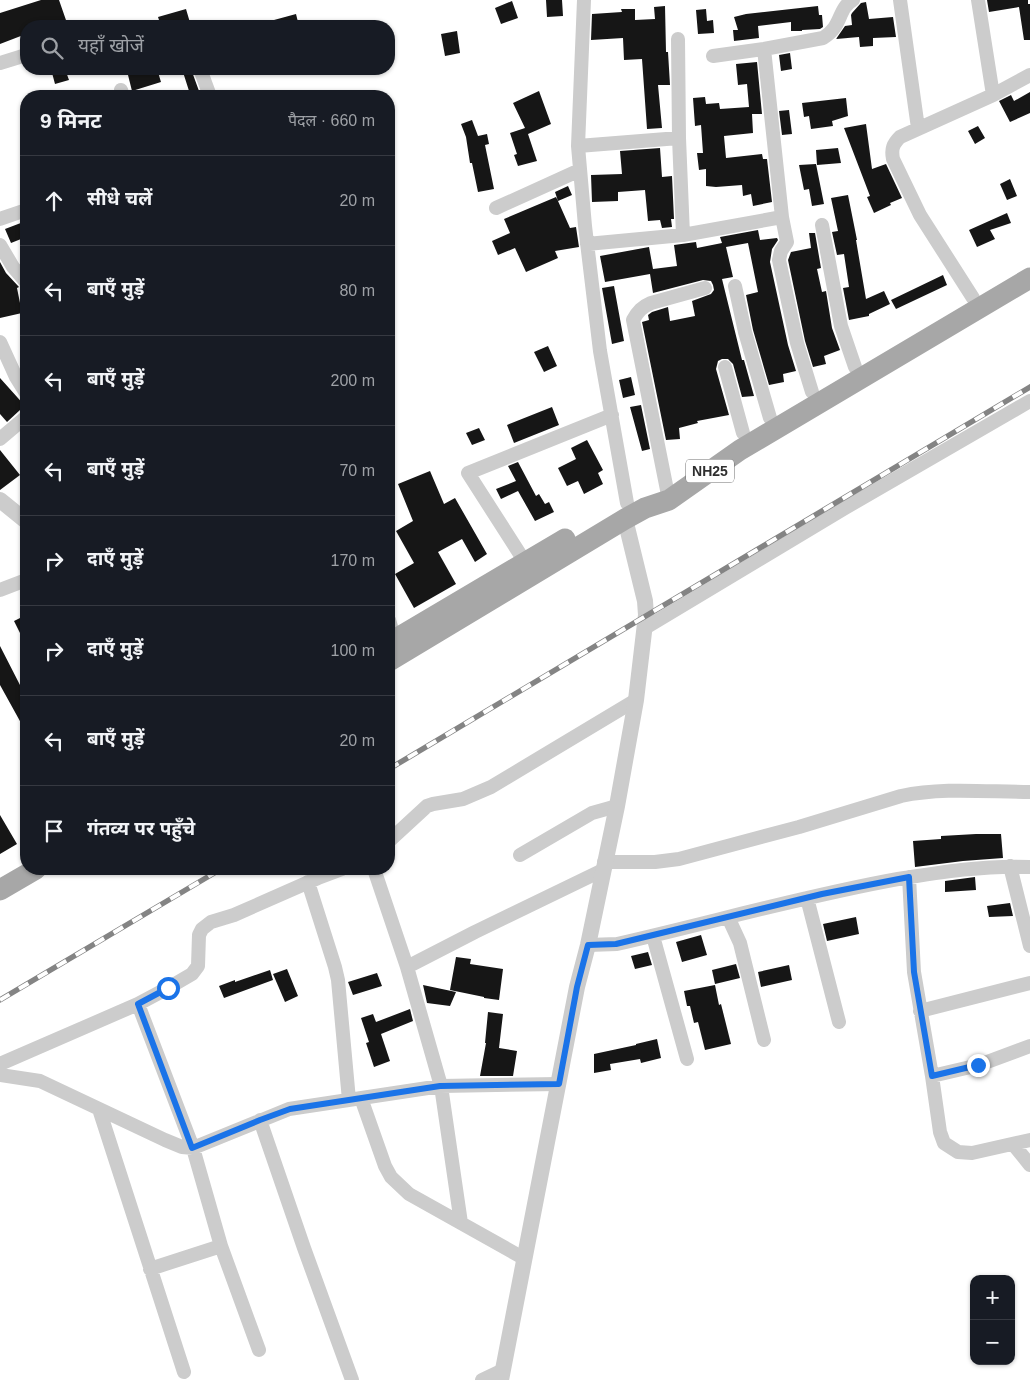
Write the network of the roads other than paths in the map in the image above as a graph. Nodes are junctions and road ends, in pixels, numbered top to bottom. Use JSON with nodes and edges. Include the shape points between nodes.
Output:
{"nodes":[{"id":1,"x":584,"y":0,"type":"edge"},
{"id":2,"x":852,"y":0,"type":"edge"},
{"id":3,"x":900,"y":0,"type":"edge"},
{"id":4,"x":978,"y":0,"type":"edge"},
{"id":5,"x":678,"y":38,"type":"dead end"},
{"id":6,"x":764,"y":48,"type":"junction"},
{"id":7,"x":714,"y":56,"type":"dead end"},
{"id":8,"x":20,"y":57,"type":"edge"},
{"id":9,"x":0,"y":64,"type":"edge"},
{"id":10,"x":202,"y":75,"type":"edge"},
{"id":11,"x":1030,"y":75,"type":"edge"},
{"id":12,"x":208,"y":90,"type":"edge"},
{"id":13,"x":993,"y":95,"type":"junction"},
{"id":14,"x":918,"y":128,"type":"junction"},
{"id":15,"x":679,"y":138,"type":"junction"},
{"id":16,"x":578,"y":146,"type":"junction"},
{"id":17,"x":580,"y":170,"type":"junction"},
{"id":18,"x":496,"y":208,"type":"dead end"},
{"id":19,"x":20,"y":212,"type":"edge"},
{"id":20,"x":782,"y":217,"type":"junction"},
{"id":21,"x":0,"y":219,"type":"edge"},
{"id":22,"x":822,"y":225,"type":"dead end"},
{"id":23,"x":683,"y":235,"type":"junction"},
{"id":24,"x":587,"y":244,"type":"junction"},
{"id":25,"x":0,"y":246,"type":"edge"},
{"id":26,"x":1030,"y":264,"type":"edge"},
{"id":27,"x":20,"y":276,"type":"edge"},
{"id":28,"x":1030,"y":278,"type":"edge"},
{"id":29,"x":735,"y":286,"type":"dead end"},
{"id":30,"x":705,"y":288,"type":"dead end"},
{"id":31,"x":973,"y":298,"type":"junction"},
{"id":32,"x":0,"y":342,"type":"edge"},
{"id":33,"x":725,"y":367,"type":"dead end"},
{"id":34,"x":856,"y":367,"type":"junction"},
{"id":35,"x":20,"y":383,"type":"edge"},
{"id":36,"x":812,"y":392,"type":"junction"},
{"id":37,"x":1030,"y":401,"type":"edge"},
{"id":38,"x":612,"y":415,"type":"junction"},
{"id":39,"x":770,"y":418,"type":"junction"},
{"id":40,"x":20,"y":422,"type":"edge"},
{"id":41,"x":743,"y":433,"type":"junction"},
{"id":42,"x":0,"y":439,"type":"edge"},
{"id":43,"x":668,"y":493,"type":"junction"},
{"id":44,"x":0,"y":500,"type":"edge"},
{"id":45,"x":626,"y":511,"type":"junction"},
{"id":46,"x":20,"y":516,"type":"edge"},
{"id":47,"x":525,"y":562,"type":"junction"},
{"id":48,"x":20,"y":582,"type":"edge"},
{"id":49,"x":0,"y":590,"type":"edge"},
{"id":50,"x":645,"y":628,"type":"junction"},
{"id":51,"x":395,"y":633,"type":"edge"},
{"id":52,"x":395,"y":657,"type":"edge"},
{"id":53,"x":636,"y":700,"type":"junction"},
{"id":54,"x":1030,"y":792,"type":"edge"},
{"id":55,"x":617,"y":806,"type":"junction"},
{"id":56,"x":395,"y":835,"type":"edge"},
{"id":57,"x":520,"y":855,"type":"dead end"},
{"id":58,"x":20,"y":862,"type":"edge"},
{"id":59,"x":604,"y":866,"type":"junction"},
{"id":60,"x":1010,"y":866,"type":"junction"},
{"id":61,"x":1030,"y":867,"type":"edge"},
{"id":62,"x":0,"y":874,"type":"edge"},
{"id":63,"x":26,"y":875,"type":"edge"},
{"id":64,"x":326,"y":875,"type":"edge"},
{"id":65,"x":376,"y":875,"type":"edge"},
{"id":66,"x":909,"y":877,"type":"junction"},
{"id":67,"x":308,"y":882,"type":"junction"},
{"id":68,"x":0,"y":890,"type":"edge"},
{"id":69,"x":807,"y":898,"type":"junction"},
{"id":70,"x":728,"y":918,"type":"junction"},
{"id":71,"x":653,"y":936,"type":"junction"},
{"id":72,"x":588,"y":945,"type":"junction"},
{"id":73,"x":1030,"y":946,"type":"edge"},
{"id":74,"x":407,"y":967,"type":"junction"},
{"id":75,"x":1030,"y":983,"type":"edge"},
{"id":76,"x":138,"y":1004,"type":"junction"},
{"id":77,"x":920,"y":1011,"type":"junction"},
{"id":78,"x":839,"y":1022,"type":"dead end"},
{"id":79,"x":764,"y":1040,"type":"dead end"},
{"id":80,"x":1030,"y":1046,"type":"edge"},
{"id":81,"x":687,"y":1059,"type":"dead end"},
{"id":82,"x":0,"y":1064,"type":"edge"},
{"id":83,"x":0,"y":1075,"type":"edge"},
{"id":84,"x":932,"y":1076,"type":"junction"},
{"id":85,"x":559,"y":1084,"type":"junction"},
{"id":86,"x":440,"y":1086,"type":"junction"},
{"id":87,"x":355,"y":1099,"type":"junction"},
{"id":88,"x":98,"y":1109,"type":"junction"},
{"id":89,"x":260,"y":1120,"type":"junction"},
{"id":90,"x":1030,"y":1140,"type":"edge"},
{"id":91,"x":1013,"y":1144,"type":"junction"},
{"id":92,"x":192,"y":1148,"type":"junction"},
{"id":93,"x":1030,"y":1164,"type":"edge"},
{"id":94,"x":460,"y":1223,"type":"junction"},
{"id":95,"x":220,"y":1246,"type":"junction"},
{"id":96,"x":525,"y":1259,"type":"junction"},
{"id":97,"x":150,"y":1269,"type":"junction"},
{"id":98,"x":259,"y":1350,"type":"dead end"},
{"id":99,"x":184,"y":1372,"type":"dead end"},
{"id":100,"x":502,"y":1375,"type":"edge"},
{"id":101,"x":352,"y":1380,"type":"edge"},
{"id":102,"x":482,"y":1380,"type":"edge"}],
"edges":[{"from":1,"to":16,"type":"street"},
{"from":2,"to":6,"type":"street","via":[[845,6],[838,24],[823,38]]},
{"from":3,"to":14,"type":"street"},
{"from":4,"to":13,"type":"street"},
{"from":5,"to":15,"type":"street"},
{"from":6,"to":7,"type":"street"},
{"from":6,"to":20,"type":"street"},
{"from":8,"to":9,"type":"street"},
{"from":10,"to":12,"type":"street"},
{"from":11,"to":13,"type":"street"},
{"from":13,"to":14,"type":"street"},
{"from":14,"to":31,"type":"street","via":[[895,142],[893,158],[920,215]]},
{"from":15,"to":16,"type":"street"},
{"from":15,"to":23,"type":"street"},
{"from":16,"to":17,"type":"street"},
{"from":17,"to":18,"type":"street"},
{"from":17,"to":24,"type":"street"},
{"from":19,"to":21,"type":"street"},
{"from":20,"to":23,"type":"street"},
{"from":20,"to":36,"type":"street","via":[[787,242],[779,260],[797,344]]},
{"from":22,"to":34,"type":"street","via":[[841,326]]},
{"from":23,"to":24,"type":"street"},
{"from":24,"to":38,"type":"street"},
{"from":25,"to":27,"type":"street"},
{"from":26,"to":31,"type":"main road","number":"NH25"},
{"from":28,"to":43,"type":"main road","number":"NH25"},
{"from":29,"to":39,"type":"street"},
{"from":30,"to":43,"type":"street","via":[[643,306],[633,320]]},
{"from":31,"to":34,"type":"main road","number":"NH25"},
{"from":32,"to":35,"type":"street"},
{"from":33,"to":41,"type":"street"},
{"from":34,"to":36,"type":"main road","number":"NH25"},
{"from":36,"to":39,"type":"main road","number":"NH25"},
{"from":37,"to":50,"type":"street"},
{"from":38,"to":45,"type":"street"},
{"from":38,"to":47,"type":"street","via":[[468,473]]},
{"from":39,"to":41,"type":"main road","number":"NH25"},
{"from":40,"to":42,"type":"street"},
{"from":41,"to":43,"type":"main road","number":"NH25"},
{"from":43,"to":45,"type":"main road","number":"NH25","via":[[645,508]]},
{"from":44,"to":46,"type":"street"},
{"from":45,"to":47,"type":"main road","number":"NH25"},
{"from":45,"to":50,"type":"street","via":[[645,601]]},
{"from":45,"to":52,"type":"main road","number":"NH25"},
{"from":47,"to":51,"type":"main road","number":"NH25"},
{"from":48,"to":49,"type":"street"},
{"from":50,"to":53,"type":"street"},
{"from":53,"to":55,"type":"street"},
{"from":53,"to":56,"type":"street","via":[[490,787],[463,799],[427,806]]},
{"from":54,"to":59,"type":"street","via":[[916,793],[679,859]]},
{"from":55,"to":57,"type":"street","via":[[592,813]]},
{"from":55,"to":59,"type":"street"},
{"from":58,"to":62,"type":"main road"},
{"from":59,"to":72,"type":"street"},
{"from":59,"to":74,"type":"street"},
{"from":60,"to":61,"type":"street"},
{"from":60,"to":66,"type":"street"},
{"from":60,"to":73,"type":"street"},
{"from":63,"to":68,"type":"main road"},
{"from":64,"to":67,"type":"street"},
{"from":65,"to":74,"type":"street"},
{"from":66,"to":69,"type":"street"},
{"from":66,"to":77,"type":"street","via":[[914,972]]},
{"from":67,"to":76,"type":"street","via":[[207,924],[199,936],[196,970]]},
{"from":67,"to":87,"type":"street","via":[[338,980]]},
{"from":69,"to":70,"type":"street"},
{"from":69,"to":78,"type":"street"},
{"from":70,"to":71,"type":"street"},
{"from":70,"to":79,"type":"street","via":[[740,943]]},
{"from":71,"to":72,"type":"street","via":[[616,944]]},
{"from":71,"to":81,"type":"street"},
{"from":72,"to":85,"type":"street"},
{"from":74,"to":86,"type":"street"},
{"from":75,"to":77,"type":"street"},
{"from":76,"to":82,"type":"street"},
{"from":76,"to":92,"type":"street"},
{"from":77,"to":84,"type":"street"},
{"from":80,"to":84,"type":"street","via":[[978,1065]]},
{"from":83,"to":88,"type":"street","via":[[40,1081]]},
{"from":84,"to":91,"type":"street","via":[[944,1143],[958,1152],[972,1153]]},
{"from":85,"to":86,"type":"street"},
{"from":85,"to":96,"type":"street"},
{"from":86,"to":87,"type":"street"},
{"from":86,"to":94,"type":"street"},
{"from":87,"to":89,"type":"street","via":[[290,1109]]},
{"from":87,"to":94,"type":"street","via":[[391,1176],[409,1194]]},
{"from":88,"to":92,"type":"street","via":[[182,1147]]},
{"from":88,"to":97,"type":"street"},
{"from":89,"to":92,"type":"street"},
{"from":89,"to":101,"type":"street"},
{"from":90,"to":91,"type":"street"},
{"from":91,"to":93,"type":"street"},
{"from":92,"to":95,"type":"street"},
{"from":94,"to":96,"type":"street"},
{"from":95,"to":97,"type":"street"},
{"from":95,"to":98,"type":"street"},
{"from":96,"to":100,"type":"street"},
{"from":97,"to":99,"type":"street"},
{"from":100,"to":102,"type":"street"}]}
